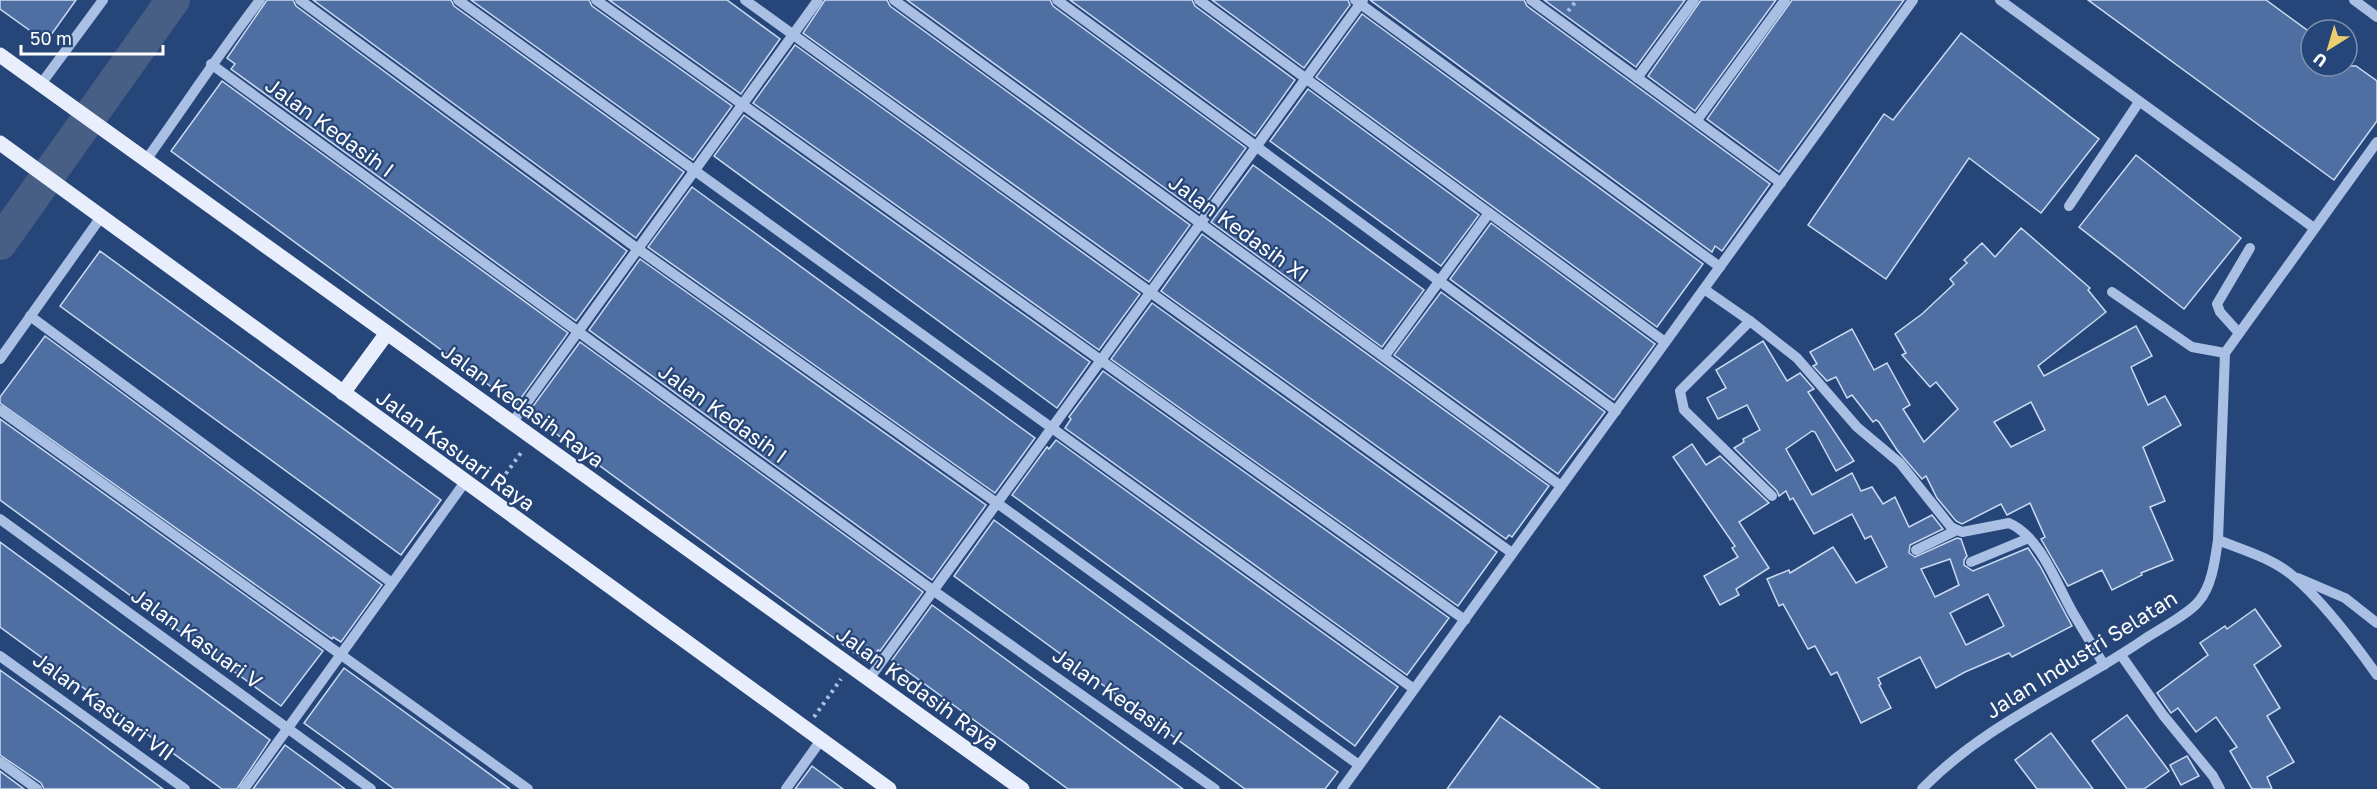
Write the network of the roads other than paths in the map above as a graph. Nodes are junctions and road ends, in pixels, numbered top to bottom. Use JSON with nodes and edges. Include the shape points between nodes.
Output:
{"nodes":[{"id":1,"x":103,"y":0,"type":"edge"},
{"id":2,"x":260,"y":0,"type":"edge"},
{"id":3,"x":300,"y":0,"type":"edge"},
{"id":4,"x":458,"y":0,"type":"edge"},
{"id":5,"x":596,"y":0,"type":"edge"},
{"id":6,"x":745,"y":0,"type":"edge"},
{"id":7,"x":818,"y":0,"type":"edge"},
{"id":8,"x":894,"y":0,"type":"edge"},
{"id":9,"x":1057,"y":0,"type":"edge"},
{"id":10,"x":1199,"y":0,"type":"edge"},
{"id":11,"x":1531,"y":0,"type":"edge"},
{"id":12,"x":1694,"y":0,"type":"edge"},
{"id":13,"x":1785,"y":0,"type":"edge"},
{"id":14,"x":1913,"y":0,"type":"edge"},
{"id":15,"x":2000,"y":0,"type":"edge"},
{"id":16,"x":2354,"y":0,"type":"edge"},
{"id":17,"x":1359,"y":1,"type":"edge"},
{"id":18,"x":2377,"y":17,"type":"edge"},
{"id":19,"x":793,"y":35,"type":"junction"},
{"id":20,"x":0,"y":55,"type":"edge"},
{"id":21,"x":212,"y":64,"type":"junction"},
{"id":22,"x":1637,"y":78,"type":"junction"},
{"id":23,"x":1306,"y":79,"type":"junction"},
{"id":24,"x":47,"y":89,"type":"junction"},
{"id":25,"x":2139,"y":102,"type":"junction"},
{"id":26,"x":743,"y":105,"type":"junction"},
{"id":27,"x":1697,"y":120,"type":"junction"},
{"id":28,"x":2377,"y":142,"type":"edge"},
{"id":29,"x":4,"y":147,"type":"edge"},
{"id":30,"x":1256,"y":147,"type":"junction"},
{"id":31,"x":146,"y":160,"type":"junction"},
{"id":32,"x":695,"y":171,"type":"junction"},
{"id":33,"x":1780,"y":183,"type":"junction"},
{"id":34,"x":2069,"y":206,"type":"dead end"},
{"id":35,"x":96,"y":213,"type":"junction"},
{"id":36,"x":1489,"y":213,"type":"junction"},
{"id":37,"x":1200,"y":224,"type":"junction"},
{"id":38,"x":2314,"y":228,"type":"junction"},
{"id":39,"x":2250,"y":248,"type":"dead end"},
{"id":40,"x":638,"y":249,"type":"junction"},
{"id":41,"x":1720,"y":267,"type":"junction"},
{"id":42,"x":1439,"y":281,"type":"junction"},
{"id":43,"x":1704,"y":289,"type":"junction"},
{"id":44,"x":2112,"y":292,"type":"dead end"},
{"id":45,"x":1150,"y":293,"type":"junction"},
{"id":46,"x":30,"y":316,"type":"junction"},
{"id":47,"x":1750,"y":321,"type":"junction"},
{"id":48,"x":578,"y":332,"type":"junction"},
{"id":49,"x":387,"y":333,"type":"junction"},
{"id":50,"x":2239,"y":333,"type":"junction"},
{"id":51,"x":1665,"y":342,"type":"junction"},
{"id":52,"x":2226,"y":353,"type":"junction"},
{"id":53,"x":1384,"y":357,"type":"junction"},
{"id":54,"x":0,"y":358,"type":"edge"},
{"id":55,"x":1101,"y":360,"type":"junction"},
{"id":56,"x":343,"y":393,"type":"junction"},
{"id":57,"x":0,"y":410,"type":"edge"},
{"id":58,"x":1616,"y":411,"type":"junction"},
{"id":59,"x":512,"y":423,"type":"junction"},
{"id":60,"x":1052,"y":428,"type":"junction"},
{"id":61,"x":465,"y":482,"type":"junction"},
{"id":62,"x":1561,"y":486,"type":"junction"},
{"id":63,"x":1772,"y":496,"type":"dead end"},
{"id":64,"x":997,"y":503,"type":"junction"},
{"id":65,"x":0,"y":519,"type":"edge"},
{"id":66,"x":1957,"y":530,"type":"junction"},
{"id":67,"x":2029,"y":538,"type":"junction"},
{"id":68,"x":2218,"y":540,"type":"junction"},
{"id":69,"x":1916,"y":550,"type":"dead end"},
{"id":70,"x":1512,"y":553,"type":"junction"},
{"id":71,"x":1971,"y":562,"type":"dead end"},
{"id":72,"x":2293,"y":575,"type":"junction"},
{"id":73,"x":392,"y":583,"type":"junction"},
{"id":74,"x":934,"y":591,"type":"junction"},
{"id":75,"x":1465,"y":620,"type":"junction"},
{"id":76,"x":2377,"y":623,"type":"edge"},
{"id":77,"x":340,"y":655,"type":"junction"},
{"id":78,"x":2121,"y":655,"type":"junction"},
{"id":79,"x":0,"y":656,"type":"edge"},
{"id":80,"x":2104,"y":665,"type":"junction"},
{"id":81,"x":2377,"y":675,"type":"edge"},
{"id":82,"x":869,"y":679,"type":"junction"},
{"id":83,"x":1414,"y":689,"type":"junction"},
{"id":84,"x":288,"y":728,"type":"junction"},
{"id":85,"x":821,"y":740,"type":"junction"},
{"id":86,"x":0,"y":762,"type":"edge"},
{"id":87,"x":1359,"y":765,"type":"junction"},
{"id":88,"x":37,"y":789,"type":"edge"},
{"id":89,"x":185,"y":789,"type":"edge"},
{"id":90,"x":244,"y":789,"type":"edge"},
{"id":91,"x":371,"y":789,"type":"edge"},
{"id":92,"x":528,"y":789,"type":"edge"},
{"id":93,"x":786,"y":789,"type":"edge"},
{"id":94,"x":889,"y":789,"type":"edge"},
{"id":95,"x":1022,"y":789,"type":"edge"},
{"id":96,"x":1215,"y":789,"type":"edge"},
{"id":97,"x":1342,"y":789,"type":"edge"},
{"id":98,"x":1922,"y":789,"type":"edge"},
{"id":99,"x":2220,"y":789,"type":"edge"}],
"edges":[{"from":1,"to":24,"type":"street"},
{"from":2,"to":21,"type":"street"},
{"from":3,"to":40,"type":"street"},
{"from":4,"to":32,"type":"street"},
{"from":5,"to":26,"type":"street"},
{"from":6,"to":19,"type":"street"},
{"from":7,"to":19,"type":"street"},
{"from":8,"to":37,"type":"street","name":"Jalan Kedasih XI"},
{"from":9,"to":30,"type":"street"},
{"from":10,"to":23,"type":"street"},
{"from":11,"to":22,"type":"street"},
{"from":12,"to":22,"type":"street"},
{"from":13,"to":27,"type":"street"},
{"from":14,"to":33,"type":"street"},
{"from":15,"to":25,"type":"street"},
{"from":16,"to":18,"type":"street"},
{"from":17,"to":23,"type":"street"},
{"from":17,"to":41,"type":"street"},
{"from":19,"to":26,"type":"street"},
{"from":19,"to":45,"type":"street"},
{"from":20,"to":24,"type":"main road","name":"Jalan Kedasih Raya"},
{"from":21,"to":31,"type":"street"},
{"from":21,"to":48,"type":"street","name":"Jalan Kedasih I"},
{"from":22,"to":27,"type":"street"},
{"from":23,"to":30,"type":"street"},
{"from":23,"to":36,"type":"street"},
{"from":24,"to":31,"type":"main road","name":"Jalan Kedasih Raya"},
{"from":25,"to":34,"type":"street"},
{"from":25,"to":38,"type":"street"},
{"from":26,"to":32,"type":"street"},
{"from":26,"to":55,"type":"street"},
{"from":27,"to":33,"type":"street"},
{"from":28,"to":38,"type":"street"},
{"from":29,"to":35,"type":"main road","name":"Jalan Kasuari Raya"},
{"from":30,"to":37,"type":"street"},
{"from":30,"to":42,"type":"street"},
{"from":31,"to":49,"type":"main road","name":"Jalan Kedasih Raya"},
{"from":32,"to":40,"type":"street"},
{"from":32,"to":60,"type":"street"},
{"from":33,"to":41,"type":"street"},
{"from":35,"to":46,"type":"street"},
{"from":35,"to":56,"type":"main road","name":"Jalan Kasuari Raya"},
{"from":36,"to":42,"type":"street"},
{"from":36,"to":51,"type":"street"},
{"from":37,"to":45,"type":"street"},
{"from":37,"to":53,"type":"street","name":"Jalan Kedasih XI"},
{"from":38,"to":50,"type":"street"},
{"from":39,"to":50,"type":"street","via":[[2217,304]]},
{"from":40,"to":48,"type":"street"},
{"from":40,"to":64,"type":"street"},
{"from":41,"to":43,"type":"street"},
{"from":42,"to":53,"type":"street"},
{"from":42,"to":58,"type":"street"},
{"from":43,"to":47,"type":"street"},
{"from":43,"to":51,"type":"street"},
{"from":44,"to":52,"type":"street","via":[[2192,347]]},
{"from":45,"to":55,"type":"street"},
{"from":45,"to":70,"type":"street"},
{"from":46,"to":54,"type":"street"},
{"from":46,"to":73,"type":"street"},
{"from":47,"to":63,"type":"street","via":[[1680,391],[1684,410]]},
{"from":47,"to":66,"type":"street","via":[[1797,358],[1857,427],[1900,463],[1946,522]]},
{"from":48,"to":59,"type":"street"},
{"from":48,"to":74,"type":"street","name":"Jalan Kedasih I"},
{"from":49,"to":56,"type":"main road"},
{"from":49,"to":59,"type":"main road","name":"Jalan Kedasih Raya"},
{"from":50,"to":52,"type":"street"},
{"from":51,"to":58,"type":"street"},
{"from":52,"to":68,"type":"street","name":"Jalan Industri Selatan"},
{"from":53,"to":62,"type":"street","name":"Jalan Kedasih XI"},
{"from":55,"to":60,"type":"street"},
{"from":55,"to":75,"type":"street"},
{"from":56,"to":61,"type":"main road","name":"Jalan Kasuari Raya"},
{"from":57,"to":77,"type":"street"},
{"from":58,"to":62,"type":"street"},
{"from":59,"to":82,"type":"main road","name":"Jalan Kedasih Raya"},
{"from":60,"to":64,"type":"street"},
{"from":60,"to":83,"type":"street"},
{"from":61,"to":73,"type":"street"},
{"from":61,"to":85,"type":"main road","name":"Jalan Kasuari Raya"},
{"from":62,"to":70,"type":"street"},
{"from":64,"to":74,"type":"street"},
{"from":64,"to":87,"type":"street"},
{"from":65,"to":84,"type":"street","name":"Jalan Kasuari V"},
{"from":66,"to":67,"type":"street","via":[[2009,523]]},
{"from":66,"to":69,"type":"street"},
{"from":67,"to":71,"type":"street"},
{"from":67,"to":80,"type":"street"},
{"from":68,"to":72,"type":"street","via":[[2259,555]]},
{"from":68,"to":78,"type":"street","name":"Jalan Industri Selatan","via":[[2213,568],[2199,601]]},
{"from":70,"to":75,"type":"street"},
{"from":72,"to":76,"type":"street","via":[[2345,598]]},
{"from":72,"to":81,"type":"street"},
{"from":73,"to":77,"type":"street"},
{"from":74,"to":82,"type":"street"},
{"from":74,"to":96,"type":"street","name":"Jalan Kedasih I"},
{"from":75,"to":83,"type":"street"},
{"from":77,"to":84,"type":"street"},
{"from":77,"to":92,"type":"street"},
{"from":78,"to":80,"type":"street","name":"Jalan Industri Selatan"},
{"from":78,"to":99,"type":"street"},
{"from":79,"to":89,"type":"street","name":"Jalan Kasuari VII"},
{"from":80,"to":98,"type":"street","name":"Jalan Industri Selatan","via":[[2017,716],[1942,768]]},
{"from":82,"to":95,"type":"main road","name":"Jalan Kedasih Raya"},
{"from":83,"to":87,"type":"street"},
{"from":84,"to":90,"type":"street"},
{"from":84,"to":91,"type":"street","name":"Jalan Kasuari V"},
{"from":85,"to":93,"type":"street"},
{"from":85,"to":94,"type":"main road","name":"Jalan Kasuari Raya"},
{"from":86,"to":88,"type":"street"},
{"from":87,"to":97,"type":"street"}]}
